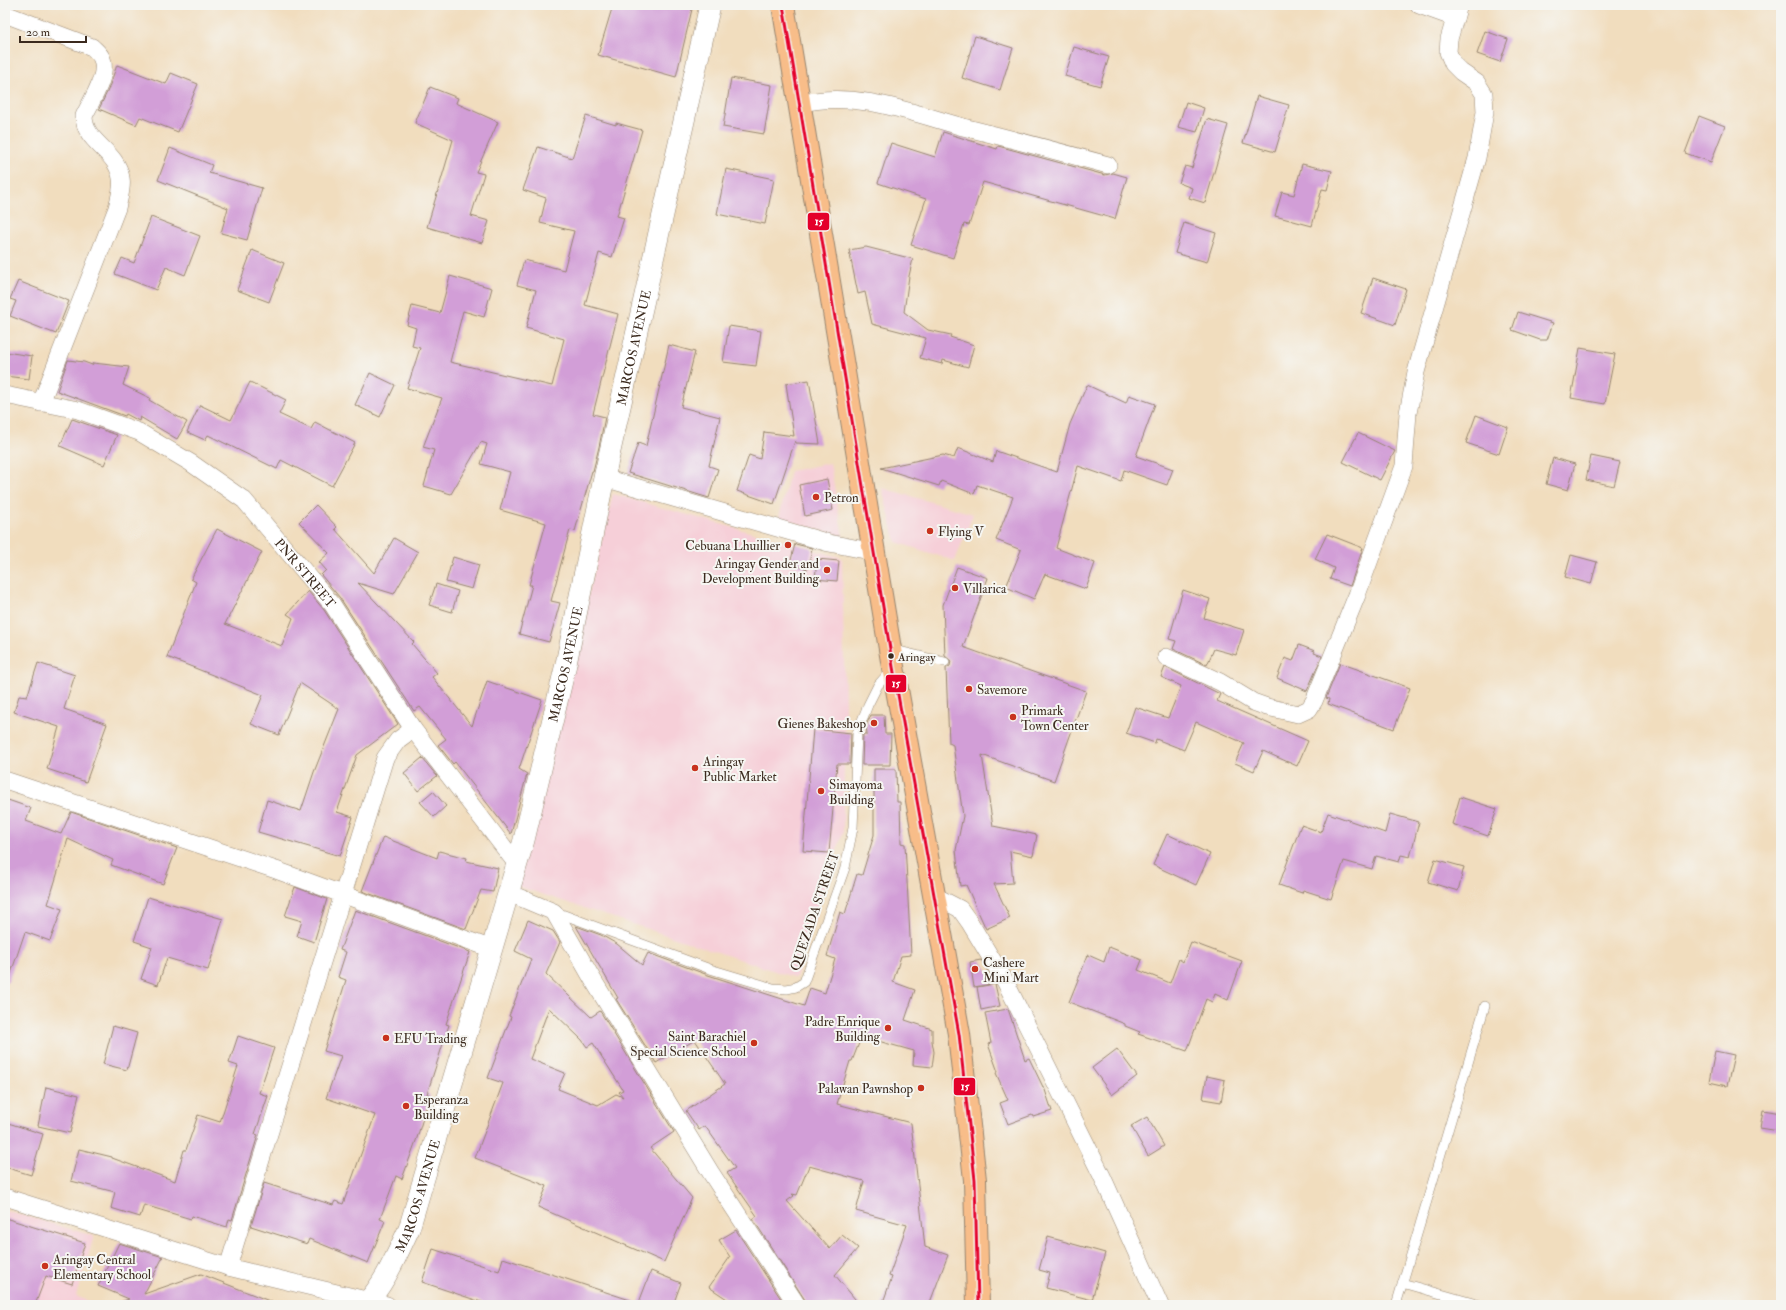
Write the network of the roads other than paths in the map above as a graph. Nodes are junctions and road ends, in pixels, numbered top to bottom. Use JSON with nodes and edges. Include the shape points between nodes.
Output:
{"nodes":[{"id":1,"x":710,"y":5,"type":"edge"},
{"id":2,"x":784,"y":5,"type":"edge"},
{"id":3,"x":1419,"y":5,"type":"edge"},
{"id":4,"x":1457,"y":11,"type":"edge"},
{"id":5,"x":5,"y":14,"type":"edge"},
{"id":6,"x":799,"y":104,"type":"junction"},
{"id":7,"x":1108,"y":165,"type":"dead end"},
{"id":8,"x":5,"y":395,"type":"edge"},
{"id":9,"x":41,"y":403,"type":"junction"},
{"id":10,"x":604,"y":478,"type":"junction"},
{"id":11,"x":875,"y":552,"type":"junction"},
{"id":12,"x":1166,"y":657,"type":"dead end"},
{"id":13,"x":892,"y":658,"type":"junction"},
{"id":14,"x":945,"y":662,"type":"dead end"},
{"id":15,"x":413,"y":729,"type":"junction"},
{"id":16,"x":5,"y":780,"type":"edge"},
{"id":17,"x":516,"y":863,"type":"junction"},
{"id":18,"x":509,"y":893,"type":"junction"},
{"id":19,"x":343,"y":896,"type":"junction"},
{"id":20,"x":935,"y":896,"type":"junction"},
{"id":21,"x":554,"y":912,"type":"junction"},
{"id":22,"x":492,"y":949,"type":"junction"},
{"id":23,"x":1484,"y":1006,"type":"dead end"},
{"id":24,"x":5,"y":1197,"type":"edge"},
{"id":25,"x":228,"y":1267,"type":"junction"},
{"id":26,"x":1402,"y":1283,"type":"junction"},
{"id":27,"x":374,"y":1303,"type":"edge"},
{"id":28,"x":797,"y":1305,"type":"edge"},
{"id":29,"x":978,"y":1305,"type":"edge"},
{"id":30,"x":1160,"y":1305,"type":"edge"},
{"id":31,"x":1396,"y":1305,"type":"edge"},
{"id":32,"x":1480,"y":1305,"type":"edge"}],
"edges":[{"from":1,"to":10,"type":"street","name":"MARCOS AVENUE"},
{"from":2,"to":6,"type":"highway"},
{"from":3,"to":4,"type":"street"},
{"from":4,"to":12,"type":"street","via":[[1448,52],[1453,64],[1477,83],[1484,94],[1485,112],[1477,158],[1416,372],[1408,413],[1403,471],[1314,701],[1309,709],[1298,714],[1267,707]]},
{"from":5,"to":9,"type":"street","via":[[92,47],[101,56],[103,76],[84,116],[84,124],[87,132],[116,163],[121,177],[122,190],[117,208]]},
{"from":6,"to":7,"type":"street","via":[[814,100],[854,99]]},
{"from":6,"to":11,"type":"highway"},
{"from":8,"to":9,"type":"street","name":"PNR STREET"},
{"from":9,"to":15,"type":"street","name":"PNR STREET","via":[[78,410],[139,432],[191,463],[244,500],[332,604]]},
{"from":10,"to":11,"type":"street","via":[[829,543]]},
{"from":10,"to":17,"type":"street","name":"MARCOS AVENUE","via":[[566,664],[524,840]]},
{"from":11,"to":13,"type":"highway"},
{"from":13,"to":14,"type":"lane"},
{"from":13,"to":20,"type":"highway"},
{"from":13,"to":21,"type":"lane","name":"QUEZADA STREET","via":[[857,733],[853,828],[845,868],[804,982],[787,989],[773,988],[710,969]]},
{"from":15,"to":17,"type":"street","name":"PNR STREET"},
{"from":15,"to":19,"type":"street","via":[[398,740],[386,758]]},
{"from":16,"to":19,"type":"street","via":[[276,870]]},
{"from":17,"to":18,"type":"street","name":"MARCOS AVENUE"},
{"from":18,"to":21,"type":"street"},
{"from":18,"to":22,"type":"street","name":"MARCOS AVENUE"},
{"from":19,"to":22,"type":"street"},
{"from":19,"to":25,"type":"street"},
{"from":20,"to":29,"type":"highway","via":[[960,1034],[975,1180]]},
{"from":20,"to":30,"type":"street","via":[[960,910],[1005,981],[1102,1176]]},
{"from":21,"to":28,"type":"street","via":[[592,980],[711,1173]]},
{"from":22,"to":27,"type":"street","name":"MARCOS AVENUE","via":[[409,1229]]},
{"from":23,"to":26,"type":"lane"},
{"from":24,"to":25,"type":"street"},
{"from":25,"to":27,"type":"street"},
{"from":26,"to":31,"type":"lane"},
{"from":26,"to":32,"type":"lane"}]}
